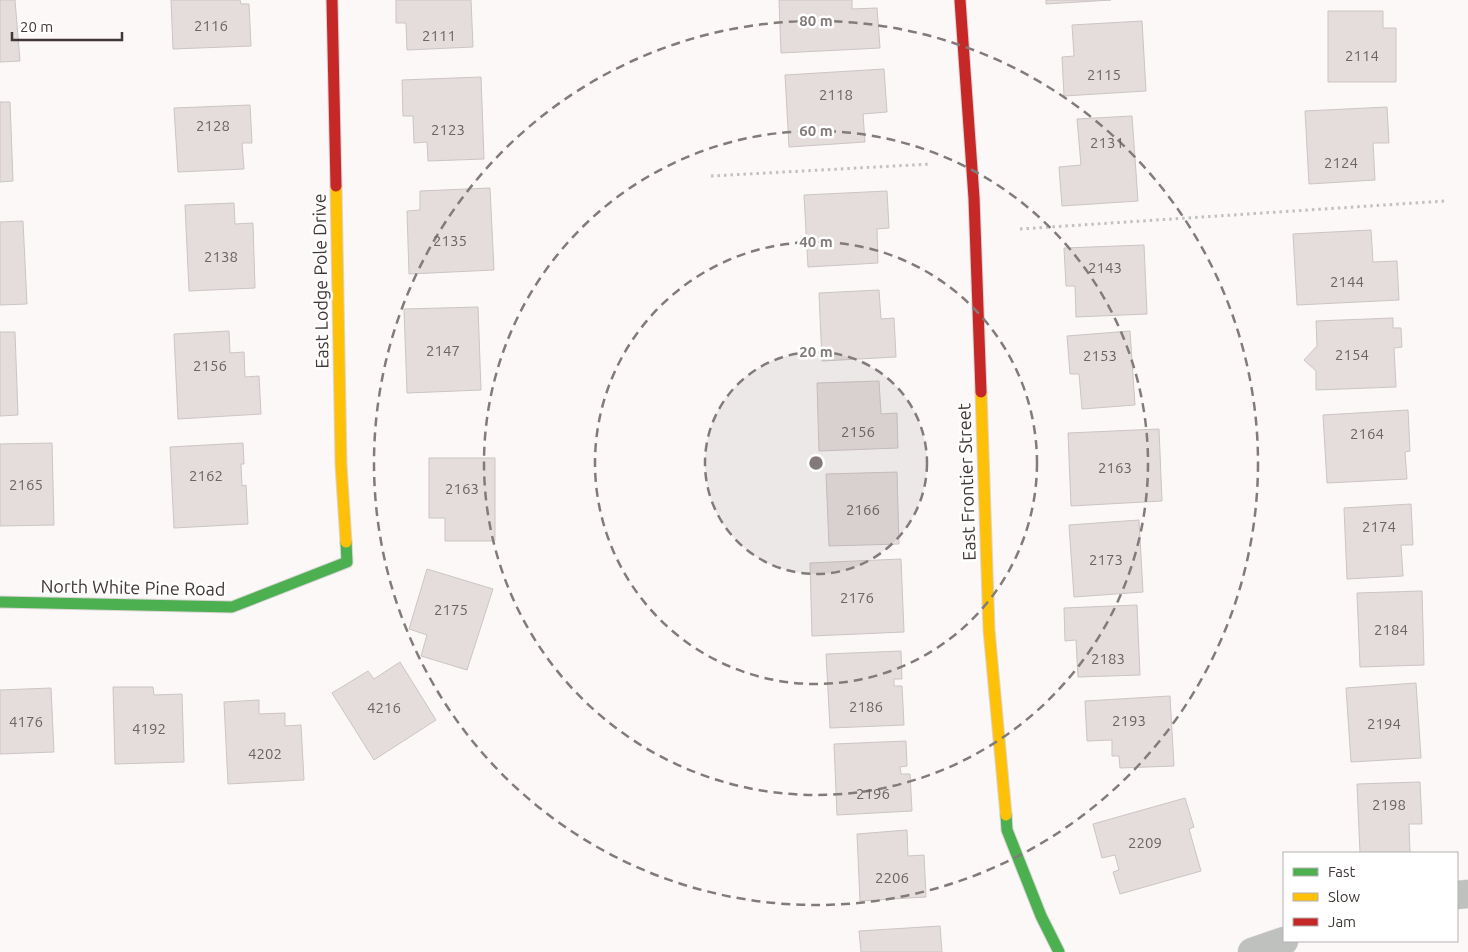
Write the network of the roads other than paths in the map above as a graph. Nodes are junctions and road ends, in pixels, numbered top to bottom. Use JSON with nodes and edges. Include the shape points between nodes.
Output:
{"nodes":[{"id":1,"x":332,"y":0,"type":"edge"},
{"id":2,"x":960,"y":0,"type":"edge"},
{"id":3,"x":347,"y":562,"type":"joint"},
{"id":4,"x":0,"y":602,"type":"edge"},
{"id":5,"x":1283,"y":940,"type":"edge"},
{"id":6,"x":1059,"y":952,"type":"edge"},
{"id":7,"x":1252,"y":952,"type":"edge"}],
"edges":[{"from":1,"to":3,"type":"street","name":"East Lodge Pole Drive","via":[[341,465]]},
{"from":2,"to":6,"type":"street","name":"East Frontier Street","via":[[974,198],[989,630],[1007,830]]},
{"from":3,"to":4,"type":"street","name":"North White Pine Road","via":[[232,607]]},
{"from":5,"to":7,"type":"street"}]}
